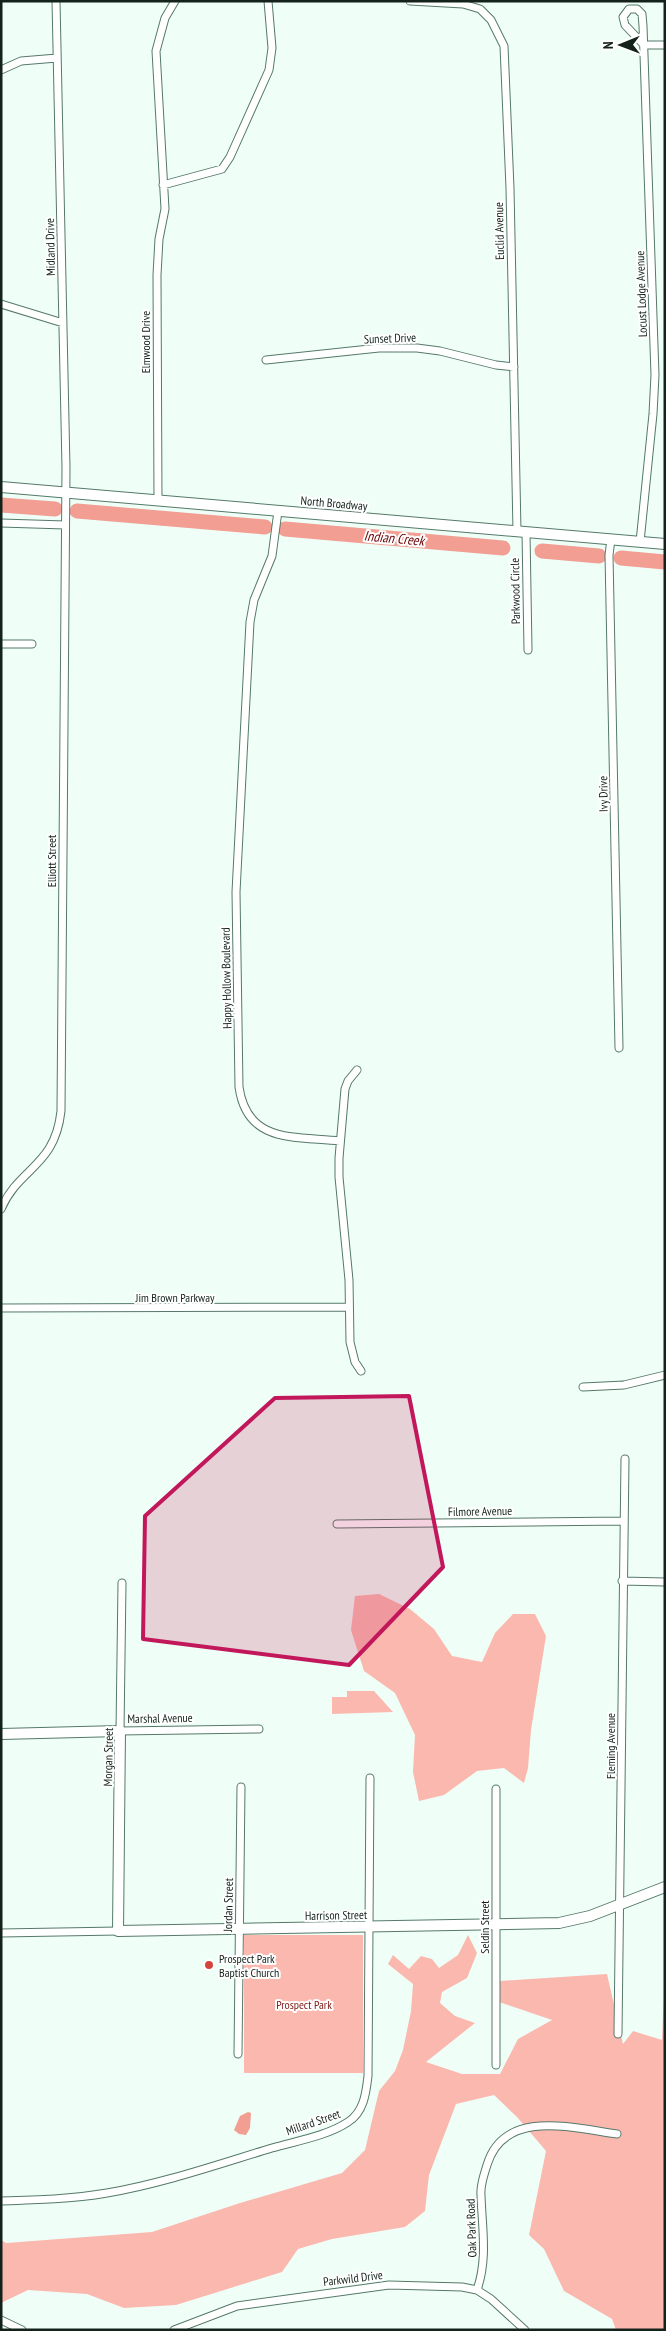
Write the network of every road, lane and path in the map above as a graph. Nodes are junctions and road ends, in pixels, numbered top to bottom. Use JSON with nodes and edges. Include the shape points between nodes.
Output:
{"nodes":[{"id":1,"x":56,"y":1,"type":"edge"},
{"id":2,"x":175,"y":1,"type":"edge"},
{"id":3,"x":268,"y":1,"type":"edge"},
{"id":4,"x":410,"y":1,"type":"edge"},
{"id":5,"x":665,"y":45,"type":"edge"},
{"id":6,"x":644,"y":46,"type":"junction"},
{"id":7,"x":57,"y":58,"type":"junction"},
{"id":8,"x":1,"y":70,"type":"edge"},
{"id":9,"x":164,"y":185,"type":"junction"},
{"id":10,"x":1,"y":304,"type":"edge"},
{"id":11,"x":63,"y":323,"type":"junction"},
{"id":12,"x":266,"y":360,"type":"dead end"},
{"id":13,"x":514,"y":367,"type":"junction"},
{"id":14,"x":1,"y":487,"type":"edge"},
{"id":15,"x":65,"y":492,"type":"junction"},
{"id":16,"x":158,"y":501,"type":"junction"},
{"id":17,"x":278,"y":511,"type":"junction"},
{"id":18,"x":1,"y":523,"type":"edge"},
{"id":19,"x":65,"y":525,"type":"junction"},
{"id":20,"x":521,"y":532,"type":"junction"},
{"id":21,"x":611,"y":539,"type":"junction"},
{"id":22,"x":640,"y":542,"type":"junction"},
{"id":23,"x":665,"y":544,"type":"edge"},
{"id":24,"x":1,"y":644,"type":"edge"},
{"id":25,"x":32,"y":644,"type":"dead end"},
{"id":26,"x":528,"y":650,"type":"dead end"},
{"id":27,"x":619,"y":1048,"type":"dead end"},
{"id":28,"x":357,"y":1070,"type":"dead end"},
{"id":29,"x":340,"y":1141,"type":"junction"},
{"id":30,"x":1,"y":1209,"type":"edge"},
{"id":31,"x":349,"y":1307,"type":"junction"},
{"id":32,"x":1,"y":1308,"type":"edge"},
{"id":33,"x":361,"y":1371,"type":"dead end"},
{"id":34,"x":665,"y":1375,"type":"edge"},
{"id":35,"x":582,"y":1387,"type":"dead end"},
{"id":36,"x":625,"y":1459,"type":"dead end"},
{"id":37,"x":623,"y":1521,"type":"junction"},
{"id":38,"x":337,"y":1524,"type":"dead end"},
{"id":39,"x":622,"y":1581,"type":"junction"},
{"id":40,"x":665,"y":1582,"type":"edge"},
{"id":41,"x":122,"y":1583,"type":"dead end"},
{"id":42,"x":259,"y":1729,"type":"dead end"},
{"id":43,"x":120,"y":1731,"type":"junction"},
{"id":44,"x":1,"y":1734,"type":"edge"},
{"id":45,"x":370,"y":1778,"type":"dead end"},
{"id":46,"x":241,"y":1787,"type":"dead end"},
{"id":47,"x":496,"y":1789,"type":"dead end"},
{"id":48,"x":665,"y":1887,"type":"edge"},
{"id":49,"x":620,"y":1904,"type":"junction"},
{"id":50,"x":495,"y":1924,"type":"junction"},
{"id":51,"x":369,"y":1926,"type":"junction"},
{"id":52,"x":240,"y":1929,"type":"junction"},
{"id":53,"x":118,"y":1931,"type":"junction"},
{"id":54,"x":1,"y":1932,"type":"edge"},
{"id":55,"x":618,"y":2034,"type":"dead end"},
{"id":56,"x":238,"y":2054,"type":"dead end"},
{"id":57,"x":496,"y":2065,"type":"dead end"},
{"id":58,"x":617,"y":2134,"type":"dead end"},
{"id":59,"x":1,"y":2201,"type":"edge"},
{"id":60,"x":477,"y":2290,"type":"junction"},
{"id":61,"x":1,"y":2320,"type":"edge"},
{"id":62,"x":22,"y":2330,"type":"edge"},
{"id":63,"x":174,"y":2330,"type":"edge"},
{"id":64,"x":525,"y":2330,"type":"edge"}],
"edges":[{"from":1,"to":7,"type":"street","name":"Midland Drive"},
{"from":2,"to":9,"type":"street","name":"Elmwood Drive","via":[[165,18],[156,51]]},
{"from":3,"to":9,"type":"street","via":[[272,48],[269,70],[230,158],[222,169]]},
{"from":4,"to":13,"type":"street","name":"Euclid Avenue","via":[[463,4],[480,9],[491,20],[504,46]]},
{"from":5,"to":6,"type":"street"},
{"from":6,"to":6,"type":"street","name":"Locust Lodge Avenue","via":[[642,14],[637,9],[629,9],[623,17],[625,25]]},
{"from":6,"to":22,"type":"street","name":"Locust Lodge Avenue","via":[[654,374]]},
{"from":7,"to":8,"type":"street","via":[[21,61]]},
{"from":7,"to":11,"type":"street","name":"Midland Drive"},
{"from":9,"to":16,"type":"street","name":"Elmwood Drive","via":[[165,209],[157,274]]},
{"from":10,"to":11,"type":"street"},
{"from":11,"to":15,"type":"street","name":"Midland Drive"},
{"from":12,"to":13,"type":"street","name":"Sunset Drive","via":[[379,348],[417,348]]},
{"from":13,"to":20,"type":"street","name":"Euclid Avenue"},
{"from":14,"to":15,"type":"street","name":"North Broadway"},
{"from":15,"to":16,"type":"street","name":"North Broadway"},
{"from":15,"to":19,"type":"street","name":"Elliott Street"},
{"from":16,"to":17,"type":"street","name":"North Broadway"},
{"from":17,"to":20,"type":"street","name":"North Broadway"},
{"from":17,"to":29,"type":"street","name":"Happy Hollow Boulevard","via":[[272,556],[254,600],[250,622],[236,892],[239,1087],[243,1108],[262,1129]]},
{"from":18,"to":19,"type":"street"},
{"from":19,"to":30,"type":"street","name":"Elliott Street","via":[[61,1112],[51,1148],[11,1191]]},
{"from":20,"to":21,"type":"street","name":"North Broadway"},
{"from":20,"to":26,"type":"street","name":"Parkwood Circle"},
{"from":21,"to":22,"type":"street","name":"North Broadway"},
{"from":21,"to":27,"type":"street","name":"Ivy Drive"},
{"from":22,"to":23,"type":"street","name":"North Broadway"},
{"from":24,"to":25,"type":"street"},
{"from":28,"to":29,"type":"street","via":[[345,1089]]},
{"from":29,"to":31,"type":"street","via":[[339,1176]]},
{"from":31,"to":32,"type":"street","name":"Jim Brown Parkway"},
{"from":31,"to":33,"type":"street","via":[[352,1352]]},
{"from":34,"to":35,"type":"street","via":[[624,1385]]},
{"from":36,"to":37,"type":"street","name":"Fleming Avenue"},
{"from":37,"to":38,"type":"street","name":"Filmore Avenue"},
{"from":37,"to":39,"type":"street","name":"Fleming Avenue"},
{"from":39,"to":40,"type":"street"},
{"from":39,"to":49,"type":"street","name":"Fleming Avenue"},
{"from":41,"to":43,"type":"street","name":"Morgan Street"},
{"from":42,"to":43,"type":"street","name":"Marshal Avenue"},
{"from":43,"to":44,"type":"street","name":"Marshal Avenue"},
{"from":43,"to":53,"type":"street","name":"Morgan Street"},
{"from":45,"to":51,"type":"street","name":"Millard Street"},
{"from":46,"to":52,"type":"street","name":"Jordan Street"},
{"from":47,"to":50,"type":"street","name":"Seldin Street"},
{"from":48,"to":49,"type":"street","name":"Harrison Street"},
{"from":49,"to":50,"type":"street","name":"Harrison Street","via":[[564,1922]]},
{"from":49,"to":55,"type":"street","name":"Fleming Avenue"},
{"from":50,"to":51,"type":"street","name":"Harrison Street"},
{"from":50,"to":57,"type":"street","name":"Seldin Street"},
{"from":51,"to":52,"type":"street","name":"Harrison Street"},
{"from":51,"to":59,"type":"street","name":"Millard Street","via":[[368,2076],[362,2104],[348,2122],[218,2164],[110,2192],[57,2199]]},
{"from":52,"to":53,"type":"street","name":"Harrison Street"},
{"from":52,"to":56,"type":"street","name":"Jordan Street"},
{"from":53,"to":54,"type":"street","name":"Harrison Street"},
{"from":58,"to":60,"type":"street","name":"Oak Park Road","via":[[562,2126],[536,2126],[515,2131],[497,2145],[481,2186],[484,2256]]},
{"from":60,"to":63,"type":"street","name":"Parkwild Drive","via":[[435,2286],[367,2287],[237,2306]]},
{"from":60,"to":64,"type":"street"},
{"from":61,"to":62,"type":"street"}]}
